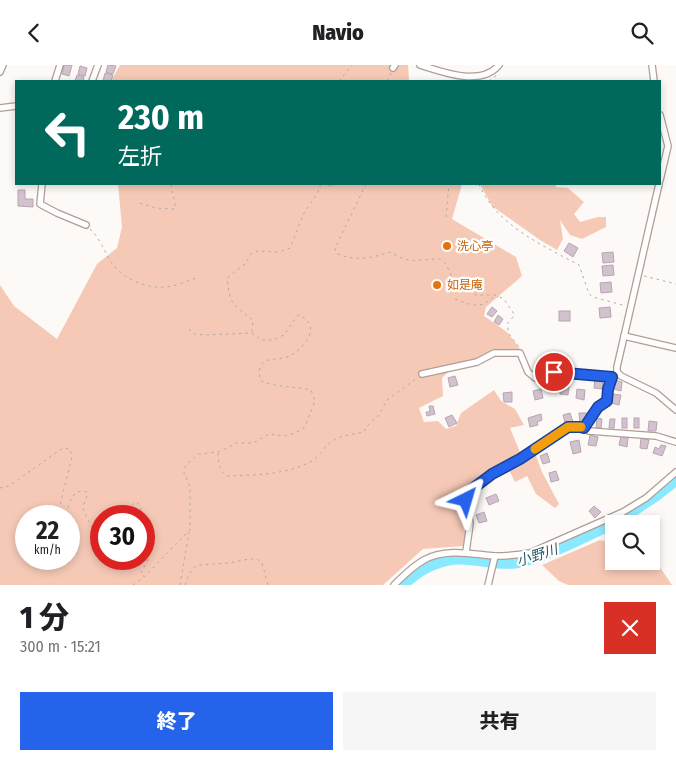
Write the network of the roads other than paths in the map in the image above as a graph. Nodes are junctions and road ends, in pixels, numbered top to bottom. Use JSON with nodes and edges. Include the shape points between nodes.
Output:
{"nodes":[{"id":1,"x":3,"y":65,"type":"edge"},
{"id":2,"x":60,"y":65,"type":"edge"},
{"id":3,"x":98,"y":65,"type":"edge"},
{"id":4,"x":420,"y":65,"type":"edge"},
{"id":5,"x":499,"y":65,"type":"edge"},
{"id":6,"x":652,"y":65,"type":"edge"},
{"id":7,"x":0,"y":72,"type":"edge"},
{"id":8,"x":55,"y":80,"type":"edge"},
{"id":9,"x":92,"y":80,"type":"edge"},
{"id":10,"x":654,"y":80,"type":"edge"},
{"id":11,"x":15,"y":106,"type":"edge"},
{"id":12,"x":0,"y":108,"type":"edge"},
{"id":13,"x":661,"y":119,"type":"edge"},
{"id":14,"x":661,"y":178,"type":"edge"},
{"id":15,"x":42,"y":185,"type":"edge"},
{"id":16,"x":659,"y":185,"type":"edge"},
{"id":17,"x":86,"y":225,"type":"road end"},
{"id":18,"x":624,"y":336,"type":"junction"},
{"id":19,"x":676,"y":348,"type":"edge"},
{"id":20,"x":617,"y":372,"type":"junction"},
{"id":21,"x":422,"y":374,"type":"road end"},
{"id":22,"x":612,"y":377,"type":"junction"},
{"id":23,"x":676,"y":410,"type":"edge"},
{"id":24,"x":584,"y":428,"type":"junction"},
{"id":25,"x":676,"y":442,"type":"edge"},
{"id":26,"x":676,"y":472,"type":"edge"},
{"id":27,"x":466,"y":553,"type":"junction"},
{"id":28,"x":495,"y":556,"type":"junction"},
{"id":29,"x":394,"y":585,"type":"edge"},
{"id":30,"x":488,"y":585,"type":"edge"}],
"edges":[{"from":1,"to":7,"type":"street"},
{"from":2,"to":8,"type":"street"},
{"from":3,"to":9,"type":"street"},
{"from":4,"to":5,"type":"street","via":[[478,76],[487,75]]},
{"from":6,"to":10,"type":"street"},
{"from":11,"to":12,"type":"street"},
{"from":13,"to":14,"type":"street","via":[[668,146]]},
{"from":15,"to":17,"type":"street","via":[[40,204]]},
{"from":16,"to":18,"type":"street"},
{"from":18,"to":19,"type":"street"},
{"from":18,"to":20,"type":"street"},
{"from":20,"to":22,"type":"street"},
{"from":20,"to":23,"type":"street","via":[[621,377],[656,393]]},
{"from":21,"to":22,"type":"street","via":[[477,362],[494,353],[520,353],[528,372],[536,378],[554,372]]},
{"from":22,"to":24,"type":"lane","via":[[607,401],[598,407]]},
{"from":24,"to":25,"type":"street","via":[[656,436]]},
{"from":24,"to":27,"type":"street","via":[[568,427],[471,490],[466,500],[470,524]]},
{"from":26,"to":28,"type":"street","via":[[646,498],[600,524],[530,553]]},
{"from":27,"to":28,"type":"street"},
{"from":27,"to":29,"type":"street","via":[[426,559],[412,567]]},
{"from":28,"to":30,"type":"street"}]}
